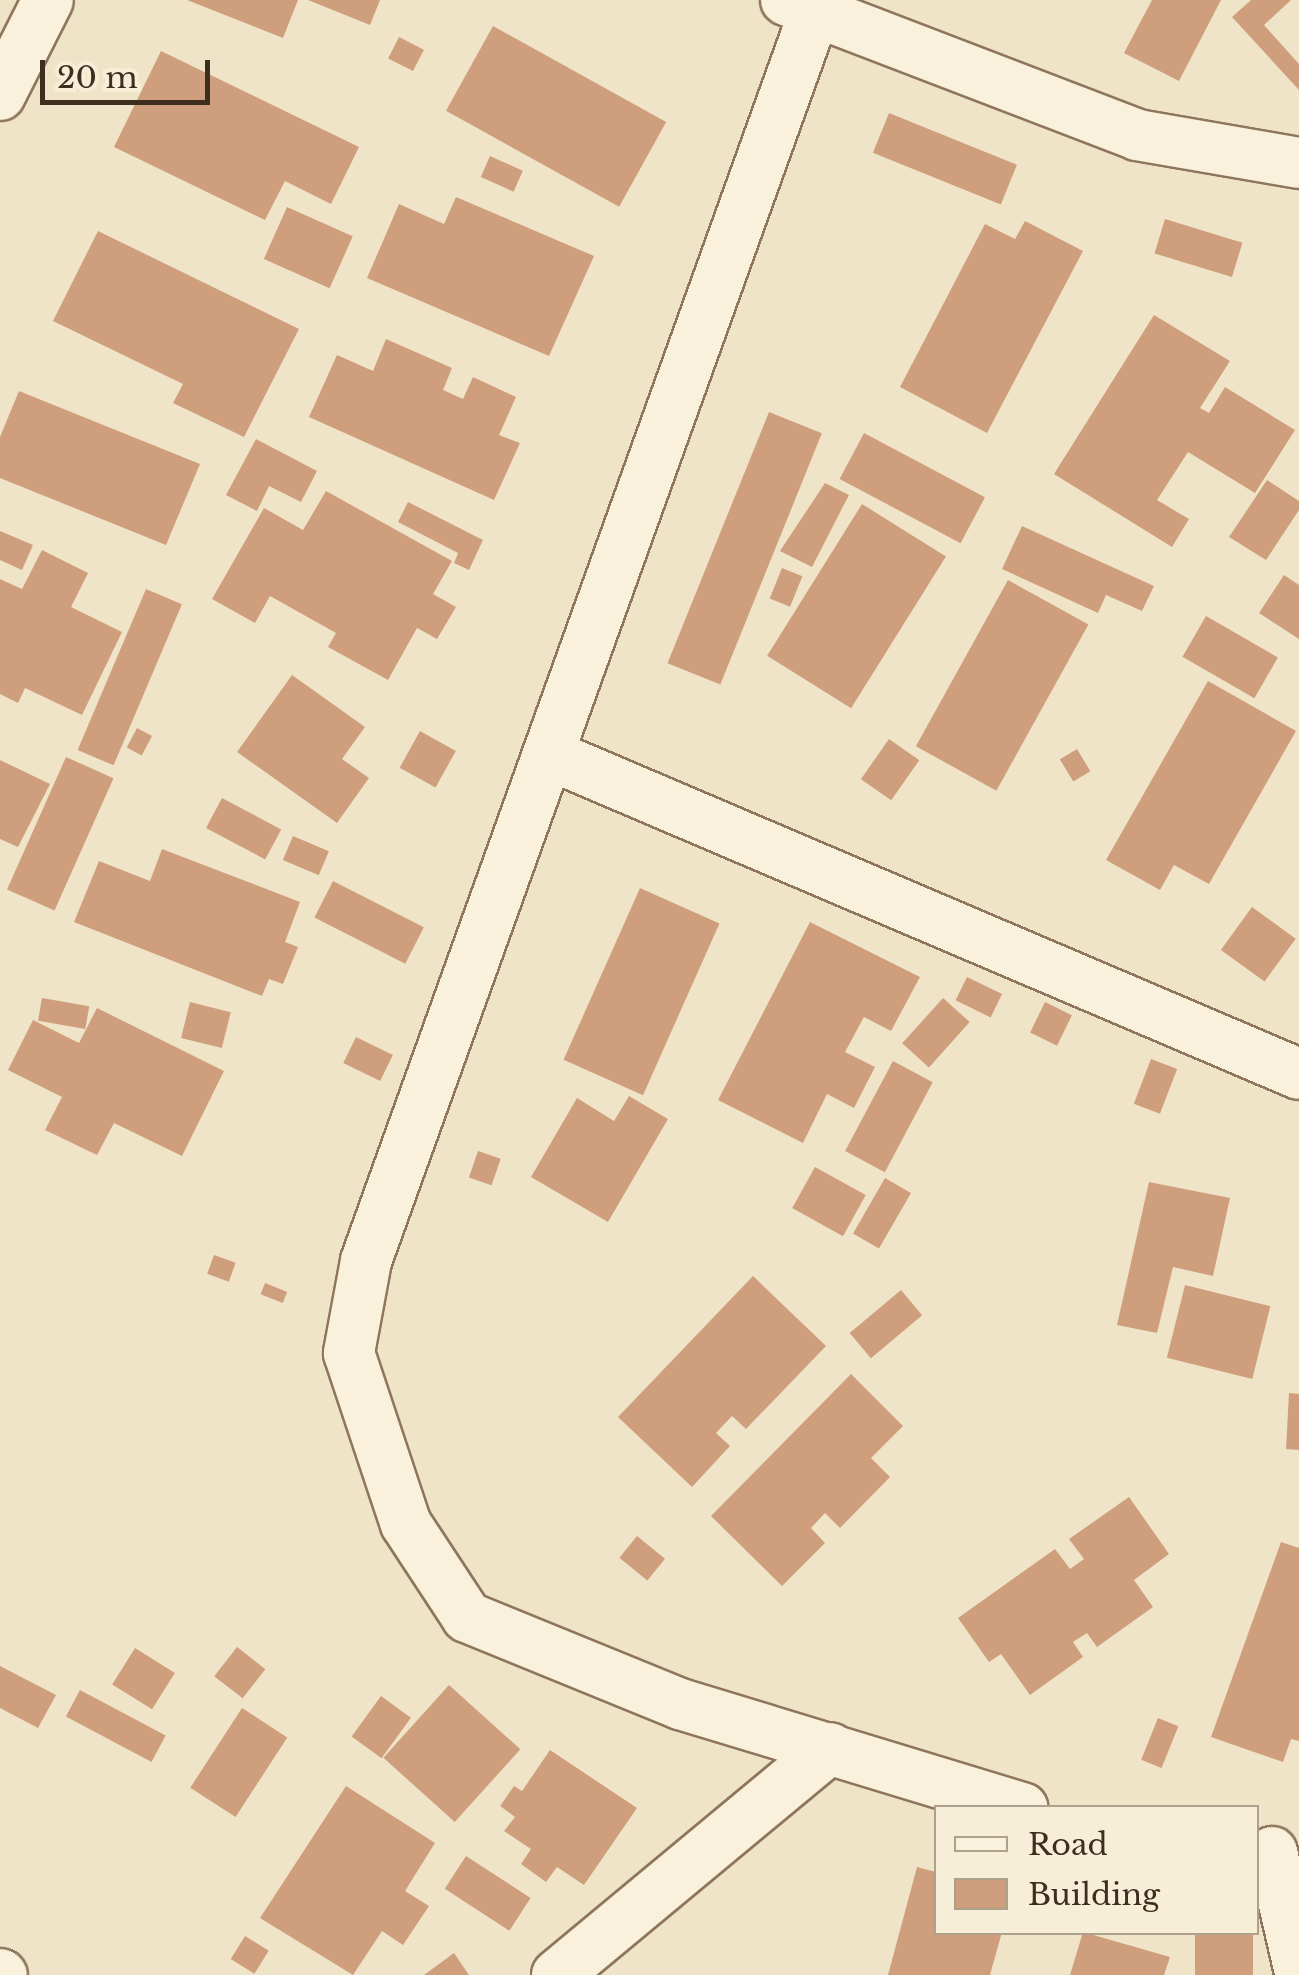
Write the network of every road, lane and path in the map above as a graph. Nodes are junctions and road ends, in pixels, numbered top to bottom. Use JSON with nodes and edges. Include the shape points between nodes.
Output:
{"nodes":[{"id":1,"x":48,"y":0,"type":"edge"},
{"id":2,"x":800,"y":6,"type":"edge"},
{"id":3,"x":0,"y":95,"type":"edge"},
{"id":4,"x":1299,"y":163,"type":"edge"},
{"id":5,"x":548,"y":754,"type":"junction"},
{"id":6,"x":1299,"y":1074,"type":"edge"},
{"id":7,"x":830,"y":1748,"type":"junction"},
{"id":8,"x":1012,"y":1805,"type":"edge"},
{"id":9,"x":1276,"y":1853,"type":"edge"},
{"id":10,"x":1299,"y":1968,"type":"edge"},
{"id":11,"x":557,"y":1975,"type":"edge"}],
"edges":[{"from":1,"to":3,"type":"street"},
{"from":2,"to":4,"type":"street","via":[[1137,134]]},
{"from":2,"to":5,"type":"street"},
{"from":5,"to":6,"type":"street"},
{"from":5,"to":7,"type":"street","via":[[366,1261],[350,1353],[406,1524],[466,1616],[680,1704]]},
{"from":7,"to":8,"type":"street"},
{"from":7,"to":11,"type":"street"},
{"from":9,"to":10,"type":"street"}]}
